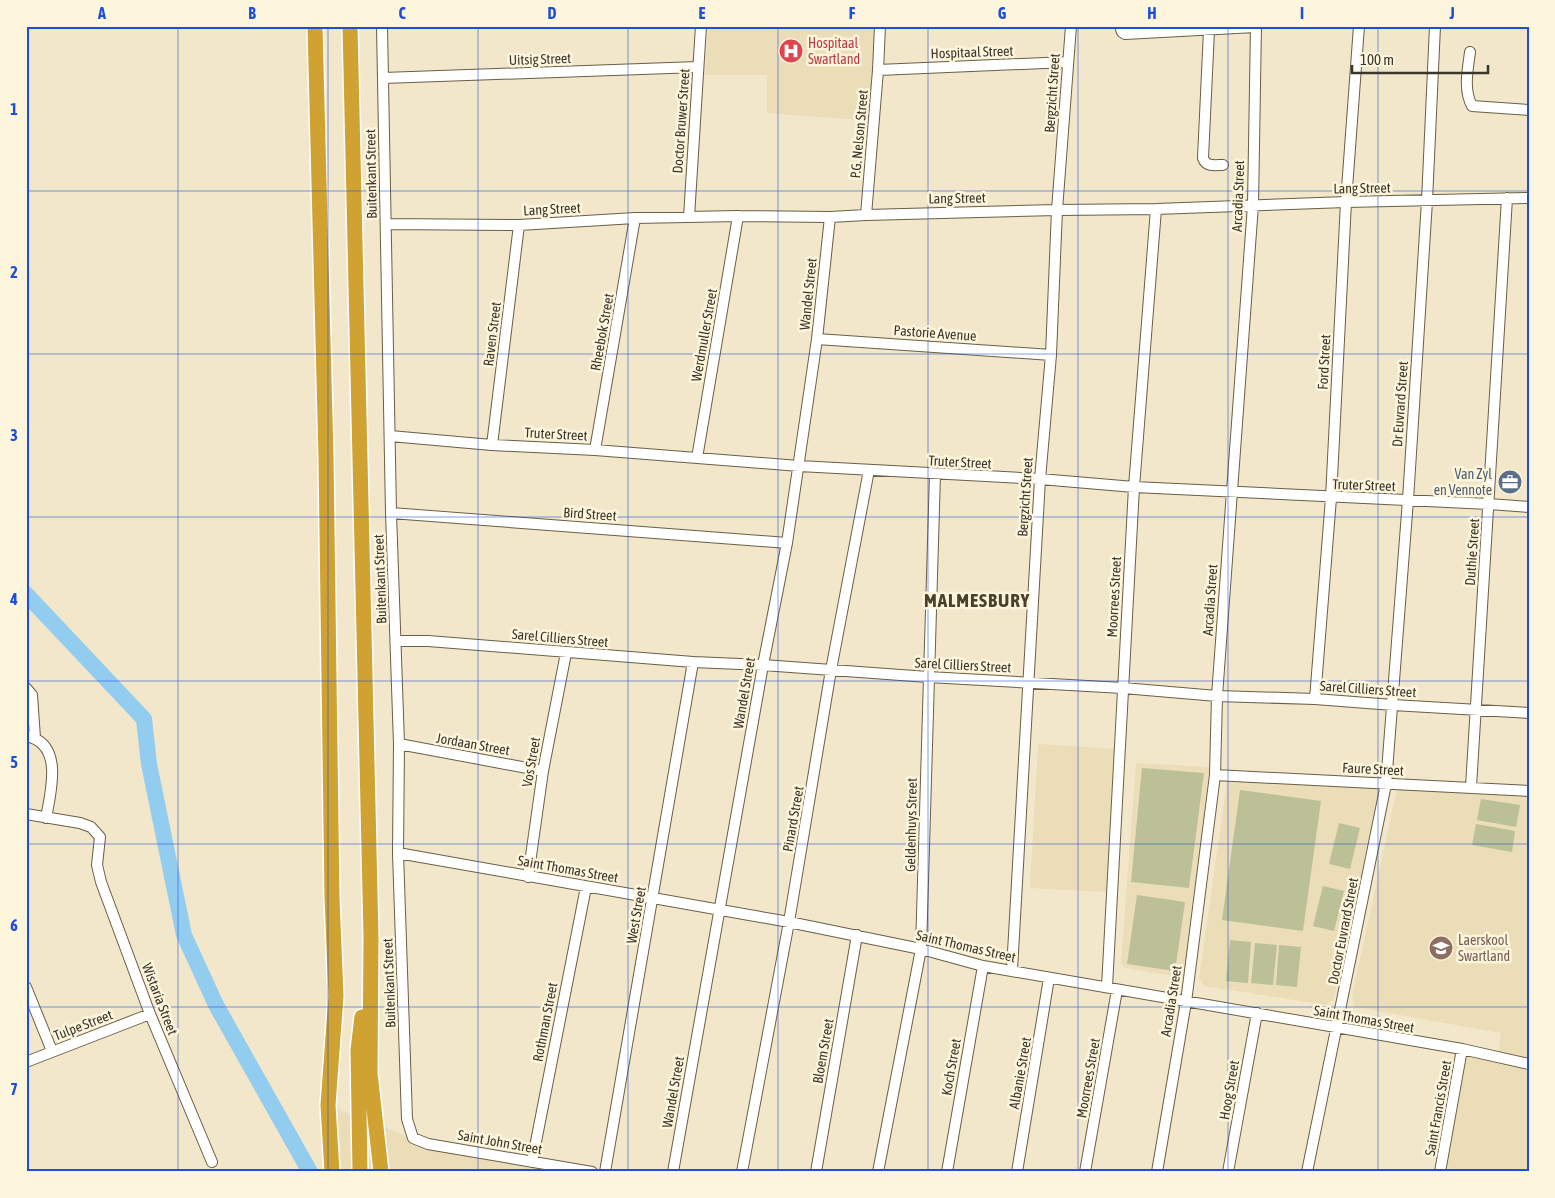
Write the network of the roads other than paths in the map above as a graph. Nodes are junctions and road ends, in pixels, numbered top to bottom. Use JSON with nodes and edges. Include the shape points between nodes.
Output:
{"nodes":[{"id":1,"x":315,"y":26,"type":"edge"},
{"id":2,"x":350,"y":26,"type":"edge"},
{"id":3,"x":382,"y":26,"type":"edge"},
{"id":4,"x":701,"y":26,"type":"edge"},
{"id":5,"x":880,"y":26,"type":"edge"},
{"id":6,"x":1071,"y":26,"type":"edge"},
{"id":7,"x":1120,"y":26,"type":"edge"},
{"id":8,"x":1359,"y":26,"type":"edge"},
{"id":9,"x":1435,"y":26,"type":"edge"},
{"id":10,"x":1255,"y":27,"type":"edge"},
{"id":11,"x":1209,"y":30,"type":"junction"},
{"id":12,"x":1470,"y":52,"type":"dead end"},
{"id":13,"x":1068,"y":62,"type":"junction"},
{"id":14,"x":698,"y":67,"type":"junction"},
{"id":15,"x":878,"y":70,"type":"junction"},
{"id":16,"x":383,"y":78,"type":"junction"},
{"id":17,"x":1529,"y":110,"type":"edge"},
{"id":18,"x":1222,"y":165,"type":"dead end"},
{"id":19,"x":1507,"y":198,"type":"junction"},
{"id":20,"x":1529,"y":198,"type":"edge"},
{"id":21,"x":1427,"y":201,"type":"junction"},
{"id":22,"x":1346,"y":202,"type":"junction"},
{"id":23,"x":1253,"y":205,"type":"junction"},
{"id":24,"x":1156,"y":209,"type":"junction"},
{"id":25,"x":1058,"y":210,"type":"junction"},
{"id":26,"x":866,"y":214,"type":"junction"},
{"id":27,"x":738,"y":216,"type":"junction"},
{"id":28,"x":688,"y":217,"type":"junction"},
{"id":29,"x":636,"y":218,"type":"junction"},
{"id":30,"x":830,"y":218,"type":"junction"},
{"id":31,"x":386,"y":224,"type":"junction"},
{"id":32,"x":518,"y":225,"type":"junction"},
{"id":33,"x":817,"y":339,"type":"junction"},
{"id":34,"x":1051,"y":355,"type":"junction"},
{"id":35,"x":390,"y":436,"type":"junction"},
{"id":36,"x":492,"y":445,"type":"junction"},
{"id":37,"x":595,"y":450,"type":"junction"},
{"id":38,"x":697,"y":458,"type":"junction"},
{"id":39,"x":799,"y":466,"type":"junction"},
{"id":40,"x":869,"y":470,"type":"junction"},
{"id":41,"x":935,"y":474,"type":"junction"},
{"id":42,"x":1040,"y":479,"type":"junction"},
{"id":43,"x":1134,"y":487,"type":"junction"},
{"id":44,"x":1231,"y":492,"type":"junction"},
{"id":45,"x":1330,"y":498,"type":"junction"},
{"id":46,"x":1408,"y":500,"type":"junction"},
{"id":47,"x":1489,"y":504,"type":"junction"},
{"id":48,"x":1529,"y":508,"type":"edge"},
{"id":49,"x":391,"y":513,"type":"junction"},
{"id":50,"x":787,"y":543,"type":"junction"},
{"id":51,"x":397,"y":640,"type":"junction"},
{"id":52,"x":566,"y":653,"type":"junction"},
{"id":53,"x":693,"y":662,"type":"junction"},
{"id":54,"x":763,"y":665,"type":"junction"},
{"id":55,"x":832,"y":670,"type":"junction"},
{"id":56,"x":928,"y":677,"type":"junction"},
{"id":57,"x":1028,"y":682,"type":"junction"},
{"id":58,"x":26,"y":688,"type":"edge"},
{"id":59,"x":1123,"y":688,"type":"junction"},
{"id":60,"x":1217,"y":696,"type":"junction"},
{"id":61,"x":1316,"y":699,"type":"junction"},
{"id":62,"x":1393,"y":705,"type":"junction"},
{"id":63,"x":1475,"y":709,"type":"junction"},
{"id":64,"x":1529,"y":713,"type":"edge"},
{"id":65,"x":30,"y":737,"type":"edge"},
{"id":66,"x":399,"y":744,"type":"junction"},
{"id":67,"x":543,"y":770,"type":"junction"},
{"id":68,"x":1215,"y":775,"type":"junction"},
{"id":69,"x":1386,"y":784,"type":"junction"},
{"id":70,"x":1471,"y":787,"type":"junction"},
{"id":71,"x":1529,"y":791,"type":"edge"},
{"id":72,"x":26,"y":814,"type":"edge"},
{"id":73,"x":46,"y":818,"type":"junction"},
{"id":74,"x":398,"y":853,"type":"junction"},
{"id":75,"x":528,"y":877,"type":"junction"},
{"id":76,"x":586,"y":887,"type":"junction"},
{"id":77,"x":653,"y":898,"type":"junction"},
{"id":78,"x":719,"y":910,"type":"junction"},
{"id":79,"x":789,"y":922,"type":"junction"},
{"id":80,"x":857,"y":935,"type":"junction"},
{"id":81,"x":371,"y":936,"type":"junction"},
{"id":82,"x":921,"y":949,"type":"junction"},
{"id":83,"x":983,"y":966,"type":"junction"},
{"id":84,"x":1012,"y":970,"type":"junction"},
{"id":85,"x":1050,"y":978,"type":"junction"},
{"id":86,"x":26,"y":987,"type":"edge"},
{"id":87,"x":1112,"y":989,"type":"junction"},
{"id":88,"x":1186,"y":1002,"type":"junction"},
{"id":89,"x":1257,"y":1013,"type":"junction"},
{"id":90,"x":150,"y":1014,"type":"junction"},
{"id":91,"x":1336,"y":1028,"type":"junction"},
{"id":92,"x":1462,"y":1049,"type":"junction"},
{"id":93,"x":52,"y":1051,"type":"junction"},
{"id":94,"x":26,"y":1062,"type":"edge"},
{"id":95,"x":1529,"y":1064,"type":"edge"},
{"id":96,"x":409,"y":1130,"type":"joint"},
{"id":97,"x":330,"y":1136,"type":"junction"},
{"id":98,"x":212,"y":1162,"type":"dead end"},
{"id":99,"x":532,"y":1162,"type":"junction"},
{"id":100,"x":325,"y":1172,"type":"edge"},
{"id":101,"x":332,"y":1172,"type":"edge"},
{"id":102,"x":360,"y":1172,"type":"edge"},
{"id":103,"x":381,"y":1172,"type":"edge"},
{"id":104,"x":592,"y":1172,"type":"edge"},
{"id":105,"x":605,"y":1172,"type":"edge"},
{"id":106,"x":673,"y":1172,"type":"edge"},
{"id":107,"x":742,"y":1172,"type":"edge"},
{"id":108,"x":816,"y":1172,"type":"edge"},
{"id":109,"x":878,"y":1172,"type":"edge"},
{"id":110,"x":947,"y":1172,"type":"edge"},
{"id":111,"x":1017,"y":1172,"type":"edge"},
{"id":112,"x":1085,"y":1172,"type":"edge"},
{"id":113,"x":1156,"y":1172,"type":"edge"},
{"id":114,"x":1228,"y":1172,"type":"edge"},
{"id":115,"x":1307,"y":1172,"type":"edge"},
{"id":116,"x":1440,"y":1172,"type":"edge"}],
"edges":[{"from":1,"to":97,"type":"highway","via":[[336,996],[328,1104]]},
{"from":2,"to":81,"type":"highway"},
{"from":3,"to":16,"type":"street","name":"Buitenkant Street"},
{"from":4,"to":14,"type":"street","name":"Doctor Bruwer Street"},
{"from":5,"to":15,"type":"street","name":"P.G. Nelson Street"},
{"from":6,"to":13,"type":"street","name":"Bergzicht Street"},
{"from":7,"to":11,"type":"street","via":[[1125,34]]},
{"from":8,"to":22,"type":"street","name":"Ford Street"},
{"from":9,"to":21,"type":"street","name":"Dr Euvrard Street"},
{"from":10,"to":11,"type":"street"},
{"from":10,"to":23,"type":"street","name":"Arcadia Street"},
{"from":11,"to":18,"type":"street","via":[[1203,158],[1208,165]]},
{"from":12,"to":17,"type":"street","via":[[1466,84],[1472,106]]},
{"from":13,"to":15,"type":"street","name":"Hospitaal Street"},
{"from":13,"to":25,"type":"street","name":"Bergzicht Street"},
{"from":14,"to":16,"type":"street","name":"Uitsig Street"},
{"from":14,"to":28,"type":"street","name":"Doctor Bruwer Street"},
{"from":15,"to":26,"type":"street","name":"P.G. Nelson Street"},
{"from":16,"to":31,"type":"street","name":"Buitenkant Street"},
{"from":19,"to":20,"type":"street","name":"Lang Street"},
{"from":19,"to":21,"type":"street","name":"Lang Street"},
{"from":19,"to":47,"type":"street","name":"Duthie Street"},
{"from":21,"to":22,"type":"street","name":"Lang Street"},
{"from":21,"to":46,"type":"street","name":"Dr Euvrard Street"},
{"from":22,"to":23,"type":"street","name":"Lang Street"},
{"from":22,"to":45,"type":"street","name":"Ford Street"},
{"from":23,"to":24,"type":"street","name":"Lang Street"},
{"from":23,"to":44,"type":"street","name":"Arcadia Street"},
{"from":24,"to":25,"type":"street","name":"Lang Street"},
{"from":24,"to":43,"type":"street","name":"Moorrees Street"},
{"from":25,"to":26,"type":"street","name":"Lang Street"},
{"from":25,"to":34,"type":"street","name":"Bergzicht Street"},
{"from":26,"to":30,"type":"street","name":"Lang Street"},
{"from":27,"to":28,"type":"street","name":"Lang Street"},
{"from":27,"to":30,"type":"street","name":"Lang Street"},
{"from":27,"to":38,"type":"street","name":"Werdmuller Street"},
{"from":28,"to":29,"type":"street","name":"Lang Street"},
{"from":29,"to":32,"type":"street","name":"Lang Street"},
{"from":29,"to":37,"type":"street","name":"Rheebok Street"},
{"from":30,"to":33,"type":"street","name":"Wandel Street"},
{"from":31,"to":32,"type":"street","name":"Lang Street"},
{"from":31,"to":35,"type":"street","name":"Buitenkant Street"},
{"from":32,"to":36,"type":"street","name":"Raven Street"},
{"from":33,"to":34,"type":"street","name":"Pastorie Avenue"},
{"from":33,"to":39,"type":"street","name":"Wandel Street"},
{"from":34,"to":42,"type":"street","name":"Bergzicht Street"},
{"from":35,"to":36,"type":"street","name":"Truter Street"},
{"from":35,"to":49,"type":"street","name":"Buitenkant Street"},
{"from":36,"to":37,"type":"street","name":"Truter Street"},
{"from":37,"to":38,"type":"street","name":"Truter Street"},
{"from":38,"to":39,"type":"street","name":"Truter Street"},
{"from":39,"to":40,"type":"street","name":"Truter Street"},
{"from":39,"to":50,"type":"street","name":"Wandel Street"},
{"from":40,"to":41,"type":"street","name":"Truter Street"},
{"from":40,"to":55,"type":"street","name":"Pinard Street"},
{"from":41,"to":42,"type":"street","name":"Truter Street"},
{"from":41,"to":56,"type":"street","name":"Geldenhuys Street"},
{"from":42,"to":43,"type":"street","name":"Truter Street"},
{"from":42,"to":57,"type":"street","name":"Bergzicht Street"},
{"from":43,"to":44,"type":"street","name":"Truter Street"},
{"from":43,"to":59,"type":"street","name":"Moorrees Street"},
{"from":44,"to":45,"type":"street","name":"Truter Street"},
{"from":44,"to":60,"type":"street","name":"Arcadia Street"},
{"from":45,"to":46,"type":"street","name":"Truter Street"},
{"from":45,"to":61,"type":"street","name":"Ford Street"},
{"from":46,"to":47,"type":"street","name":"Truter Street"},
{"from":46,"to":62,"type":"street","name":"Dr Euvrard Street"},
{"from":47,"to":48,"type":"street","name":"Truter Street"},
{"from":47,"to":63,"type":"street","name":"Duthie Street"},
{"from":49,"to":50,"type":"street","name":"Bird Street"},
{"from":49,"to":51,"type":"street","name":"Buitenkant Street"},
{"from":50,"to":54,"type":"street","name":"Wandel Street"},
{"from":51,"to":52,"type":"street","name":"Sarel Cilliers Street"},
{"from":51,"to":66,"type":"street","name":"Buitenkant Street"},
{"from":52,"to":53,"type":"street","name":"Sarel Cilliers Street"},
{"from":52,"to":67,"type":"street","name":"Vos Street"},
{"from":53,"to":54,"type":"street","name":"Sarel Cilliers Street"},
{"from":53,"to":77,"type":"street","name":"West Street"},
{"from":54,"to":55,"type":"street","name":"Sarel Cilliers Street"},
{"from":54,"to":78,"type":"street","name":"Wandel Street"},
{"from":55,"to":56,"type":"street","name":"Sarel Cilliers Street"},
{"from":55,"to":79,"type":"street","name":"Pinard Street"},
{"from":56,"to":57,"type":"street","name":"Sarel Cilliers Street"},
{"from":56,"to":82,"type":"street","name":"Geldenhuys Street"},
{"from":57,"to":59,"type":"street","name":"Sarel Cilliers Street"},
{"from":57,"to":84,"type":"street","name":"Bergzicht Street"},
{"from":58,"to":65,"type":"street","via":[[32,696]]},
{"from":59,"to":60,"type":"street","name":"Sarel Cilliers Street"},
{"from":59,"to":87,"type":"street","name":"Moorrees Street"},
{"from":60,"to":61,"type":"street","name":"Sarel Cilliers Street"},
{"from":60,"to":68,"type":"street","name":"Arcadia Street"},
{"from":61,"to":62,"type":"street","name":"Sarel Cilliers Street"},
{"from":62,"to":63,"type":"street","name":"Sarel Cilliers Street"},
{"from":62,"to":69,"type":"street","name":"Dr Euvrard Street"},
{"from":63,"to":64,"type":"street","name":"Sarel Cilliers Street"},
{"from":63,"to":70,"type":"street","name":"Duthie Street"},
{"from":65,"to":73,"type":"street","via":[[41,741],[47,750],[54,773]]},
{"from":66,"to":67,"type":"street","name":"Jordaan Street"},
{"from":66,"to":74,"type":"street","name":"Buitenkant Street"},
{"from":67,"to":75,"type":"street","name":"Vos Street"},
{"from":68,"to":69,"type":"street","name":"Faure Street"},
{"from":68,"to":88,"type":"street","name":"Arcadia Street"},
{"from":69,"to":70,"type":"street","name":"Faure Street"},
{"from":69,"to":91,"type":"street","name":"Doctor Euvrard Street"},
{"from":70,"to":71,"type":"street","name":"Faure Street"},
{"from":72,"to":73,"type":"street"},
{"from":73,"to":90,"type":"street","name":"Wistaria Street","via":[[80,823],[91,827],[100,837],[97,865],[101,882]]},
{"from":74,"to":75,"type":"street","name":"Saint Thomas Street"},
{"from":74,"to":96,"type":"street","name":"Buitenkant Street","via":[[406,1119]]},
{"from":75,"to":76,"type":"street","name":"Saint Thomas Street"},
{"from":76,"to":77,"type":"street","name":"Saint Thomas Street"},
{"from":76,"to":99,"type":"street","name":"Rothman Street"},
{"from":77,"to":78,"type":"street","name":"Saint Thomas Street"},
{"from":77,"to":105,"type":"street","name":"West Street"},
{"from":78,"to":79,"type":"street","name":"Saint Thomas Street"},
{"from":78,"to":106,"type":"street","name":"Wandel Street"},
{"from":79,"to":80,"type":"street","name":"Saint Thomas Street"},
{"from":79,"to":107,"type":"street","name":"Pinard Street"},
{"from":80,"to":82,"type":"street","name":"Saint Thomas Street"},
{"from":80,"to":108,"type":"street","name":"Bloem Street"},
{"from":81,"to":102,"type":"highway","via":[[358,1050]]},
{"from":81,"to":103,"type":"highway","via":[[370,1073]]},
{"from":82,"to":83,"type":"street","name":"Saint Thomas Street"},
{"from":82,"to":109,"type":"street","name":"Geldenhuys Street"},
{"from":83,"to":84,"type":"street","name":"Saint Thomas Street"},
{"from":83,"to":110,"type":"street","name":"Koch Street"},
{"from":84,"to":85,"type":"street","name":"Saint Thomas Street"},
{"from":85,"to":87,"type":"street","name":"Saint Thomas Street"},
{"from":85,"to":111,"type":"street","name":"Albanie Street"},
{"from":86,"to":93,"type":"street"},
{"from":87,"to":88,"type":"street","name":"Saint Thomas Street"},
{"from":87,"to":112,"type":"street","name":"Moorrees Street"},
{"from":88,"to":89,"type":"street","name":"Saint Thomas Street"},
{"from":88,"to":113,"type":"street","name":"Arcadia Street"},
{"from":89,"to":91,"type":"street","name":"Saint Thomas Street"},
{"from":89,"to":114,"type":"street","name":"Hoog Street"},
{"from":90,"to":93,"type":"street","name":"Tulpe Street"},
{"from":90,"to":98,"type":"street","name":"Wistaria Street"},
{"from":91,"to":92,"type":"street","name":"Saint Thomas Street"},
{"from":91,"to":115,"type":"street","name":"Doctor Euvrard Street"},
{"from":92,"to":95,"type":"street","name":"Saint Thomas Street"},
{"from":92,"to":116,"type":"street","name":"Saint Francis Street"},
{"from":93,"to":94,"type":"street","name":"Tulpe Street"},
{"from":96,"to":99,"type":"street","name":"Saint John Street","via":[[413,1138],[428,1144]]},
{"from":97,"to":100,"type":"highway"},
{"from":97,"to":101,"type":"highway"},
{"from":99,"to":104,"type":"street","name":"Saint John Street"}]}
